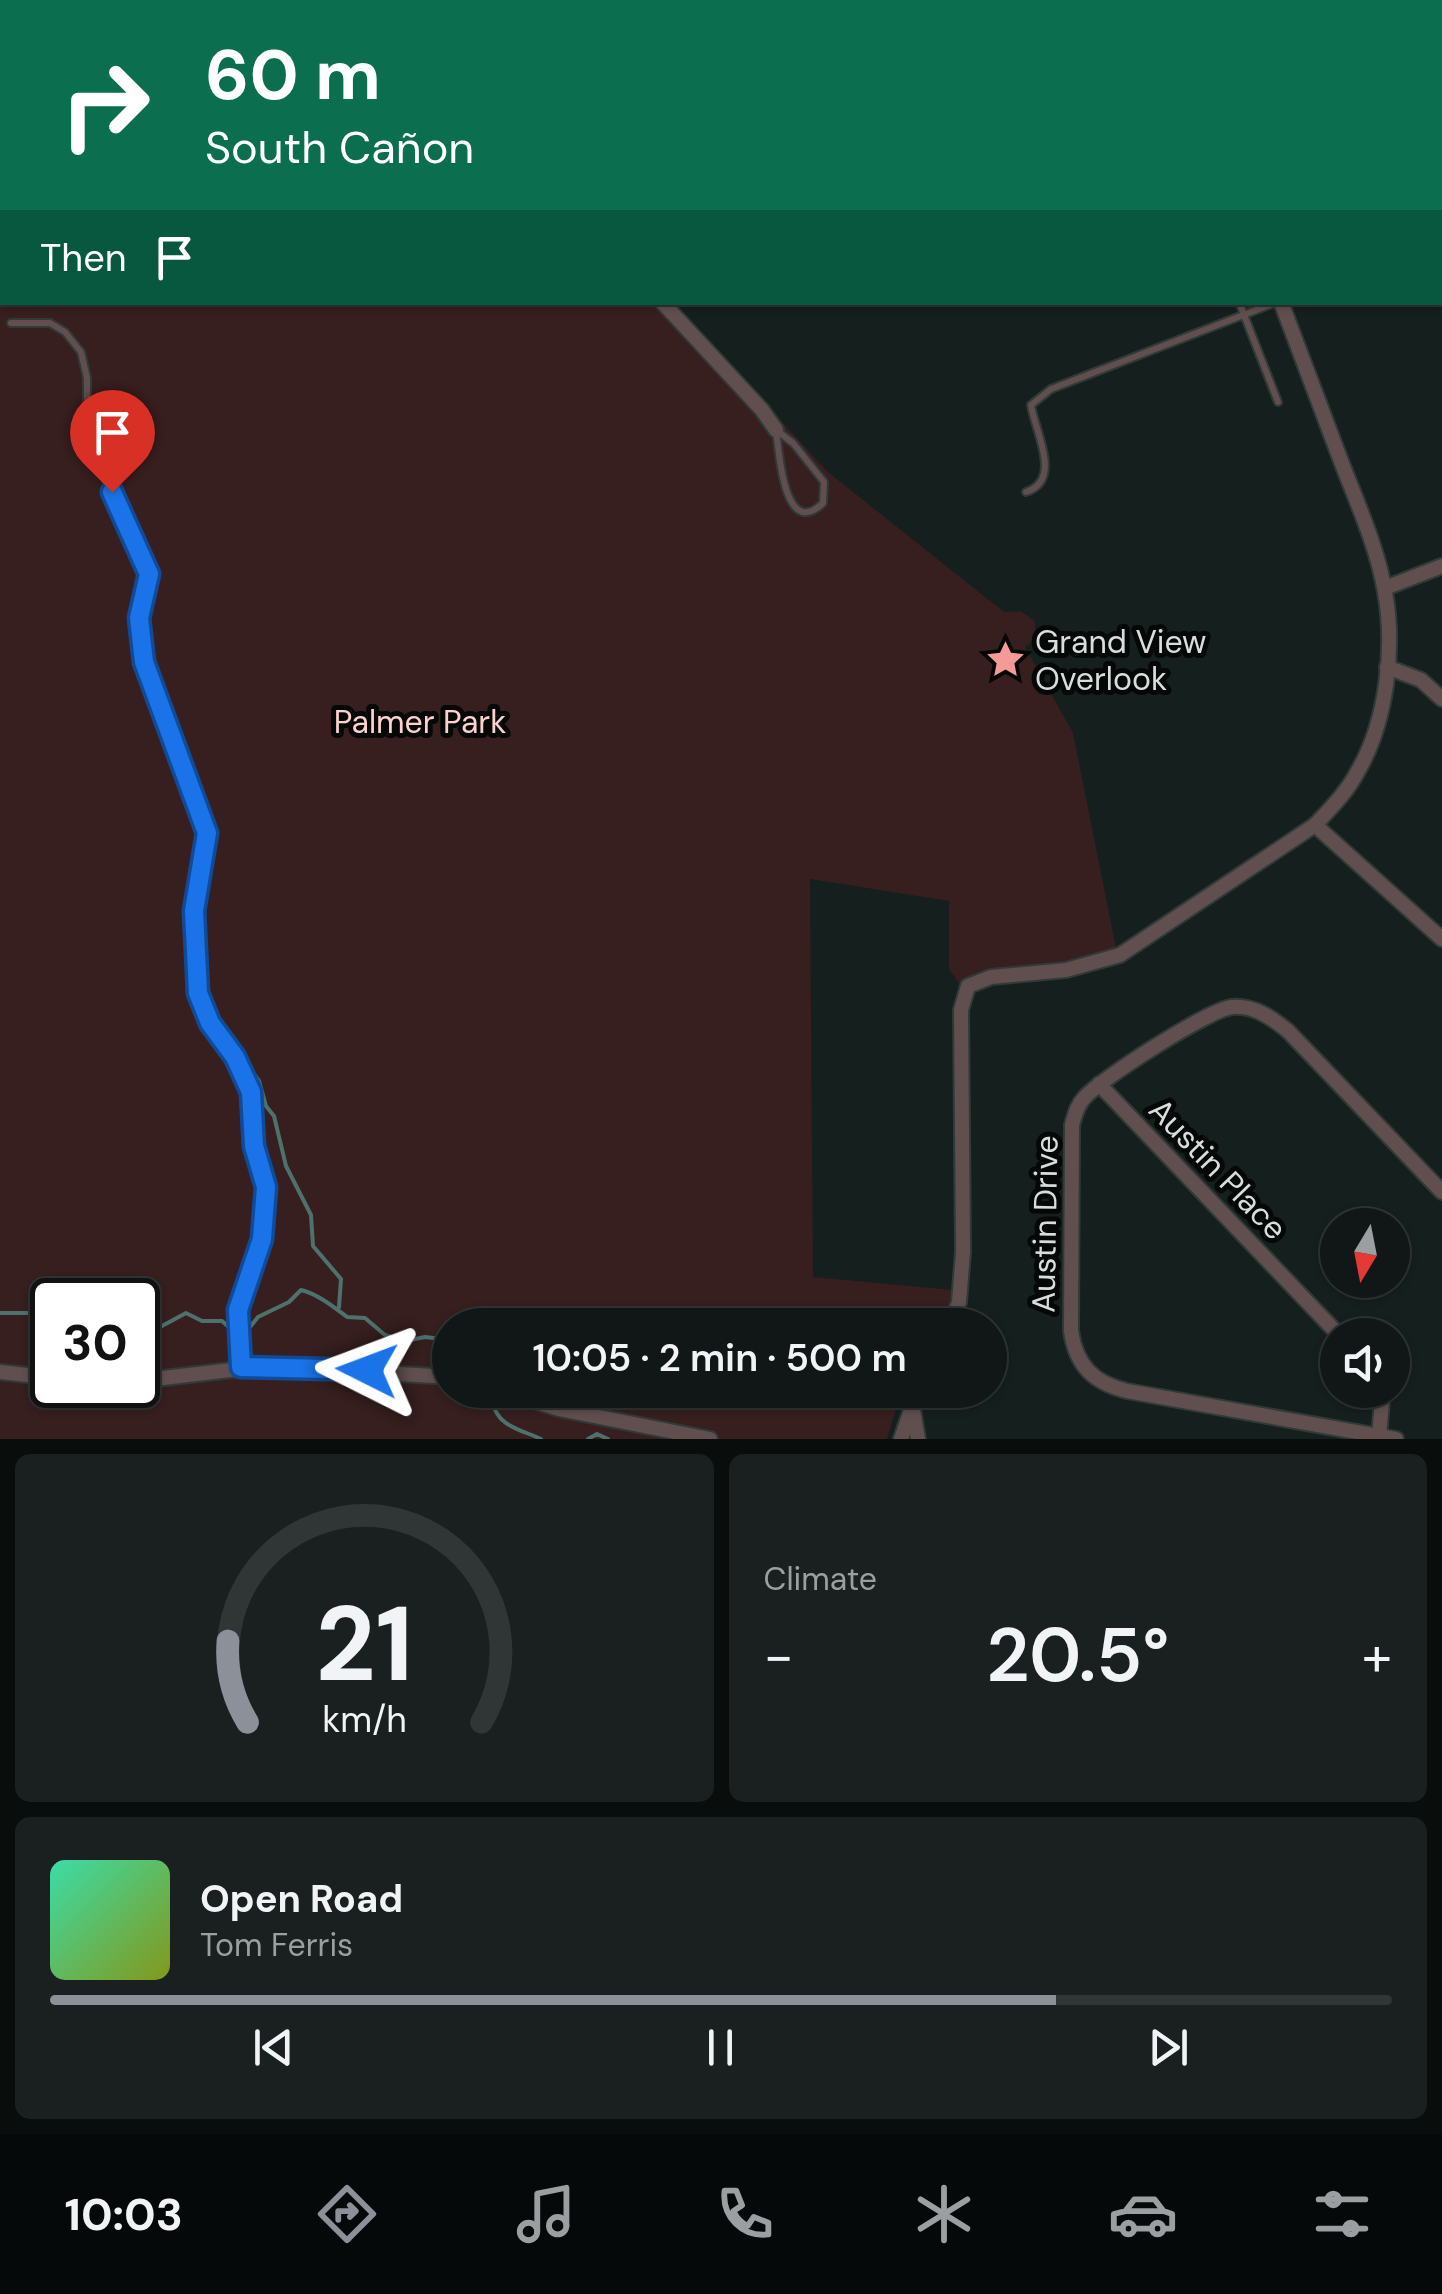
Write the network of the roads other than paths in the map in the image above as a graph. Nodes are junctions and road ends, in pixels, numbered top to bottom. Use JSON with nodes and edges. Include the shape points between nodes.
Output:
{"nodes":[{"id":1,"x":665,"y":305,"type":"edge"},
{"id":2,"x":1240,"y":305,"type":"edge"},
{"id":3,"x":1270,"y":305,"type":"edge"},
{"id":4,"x":1280,"y":305,"type":"edge"},
{"id":5,"x":1244,"y":314,"type":"junction"},
{"id":6,"x":11,"y":324,"type":"dead end"},
{"id":7,"x":1278,"y":402,"type":"dead end"},
{"id":8,"x":776,"y":430,"type":"junction"},
{"id":9,"x":1026,"y":492,"type":"dead end"},
{"id":10,"x":1442,"y":566,"type":"edge"},
{"id":11,"x":1384,"y":588,"type":"junction"},
{"id":12,"x":1387,"y":668,"type":"junction"},
{"id":13,"x":1442,"y":698,"type":"edge"},
{"id":14,"x":1315,"y":825,"type":"junction"},
{"id":15,"x":1442,"y":938,"type":"edge"},
{"id":16,"x":1099,"y":1084,"type":"junction"},
{"id":17,"x":1442,"y":1192,"type":"edge"},
{"id":18,"x":955,"y":1308,"type":"edge"},
{"id":19,"x":1323,"y":1318,"type":"edge"},
{"id":20,"x":241,"y":1367,"type":"junction"},
{"id":21,"x":0,"y":1372,"type":"edge"},
{"id":22,"x":30,"y":1375,"type":"edge"},
{"id":23,"x":432,"y":1376,"type":"edge"},
{"id":24,"x":160,"y":1378,"type":"edge"},
{"id":25,"x":562,"y":1408,"type":"edge"},
{"id":26,"x":911,"y":1408,"type":"edge"},
{"id":27,"x":916,"y":1408,"type":"edge"},
{"id":28,"x":1381,"y":1408,"type":"edge"},
{"id":29,"x":1378,"y":1436,"type":"junction"},
{"id":30,"x":710,"y":1439,"type":"edge"},
{"id":31,"x":901,"y":1439,"type":"edge"},
{"id":32,"x":918,"y":1439,"type":"edge"},
{"id":33,"x":1396,"y":1439,"type":"edge"}],
"edges":[{"from":1,"to":8,"type":"street"},
{"from":2,"to":5,"type":"lane"},
{"from":3,"to":5,"type":"lane"},
{"from":4,"to":11,"type":"street"},
{"from":5,"to":7,"type":"lane"},
{"from":5,"to":9,"type":"lane","via":[[1051,389],[1032,405],[1044,480]]},
{"from":6,"to":20,"type":"lane","via":[[50,324],[81,352],[94,457],[149,574],[139,618],[144,662],[207,833],[194,911],[198,993],[251,1092],[267,1202],[238,1310]]},
{"from":8,"to":8,"type":"lane","via":[[790,503],[800,511],[817,509],[824,482]]},
{"from":10,"to":11,"type":"street"},
{"from":11,"to":12,"type":"street"},
{"from":12,"to":13,"type":"street","via":[[1421,680]]},
{"from":12,"to":14,"type":"street","via":[[1366,755]]},
{"from":14,"to":15,"type":"street"},
{"from":14,"to":18,"type":"street","via":[[1120,955],[968,986],[961,1010],[961,1286]]},
{"from":16,"to":17,"type":"street","name":"Austin Drive","via":[[1205,1017],[1249,1008],[1288,1031]]},
{"from":16,"to":19,"type":"street","name":"Austin Place"},
{"from":16,"to":29,"type":"street","name":"Austin Drive","via":[[1079,1103],[1070,1137],[1071,1331],[1085,1369],[1109,1387]]},
{"from":20,"to":23,"type":"street"},
{"from":20,"to":24,"type":"street"},
{"from":21,"to":22,"type":"street"},
{"from":25,"to":30,"type":"street"},
{"from":26,"to":31,"type":"street"},
{"from":27,"to":32,"type":"street"},
{"from":28,"to":29,"type":"street"},
{"from":29,"to":33,"type":"street","name":"Austin Drive"}]}
